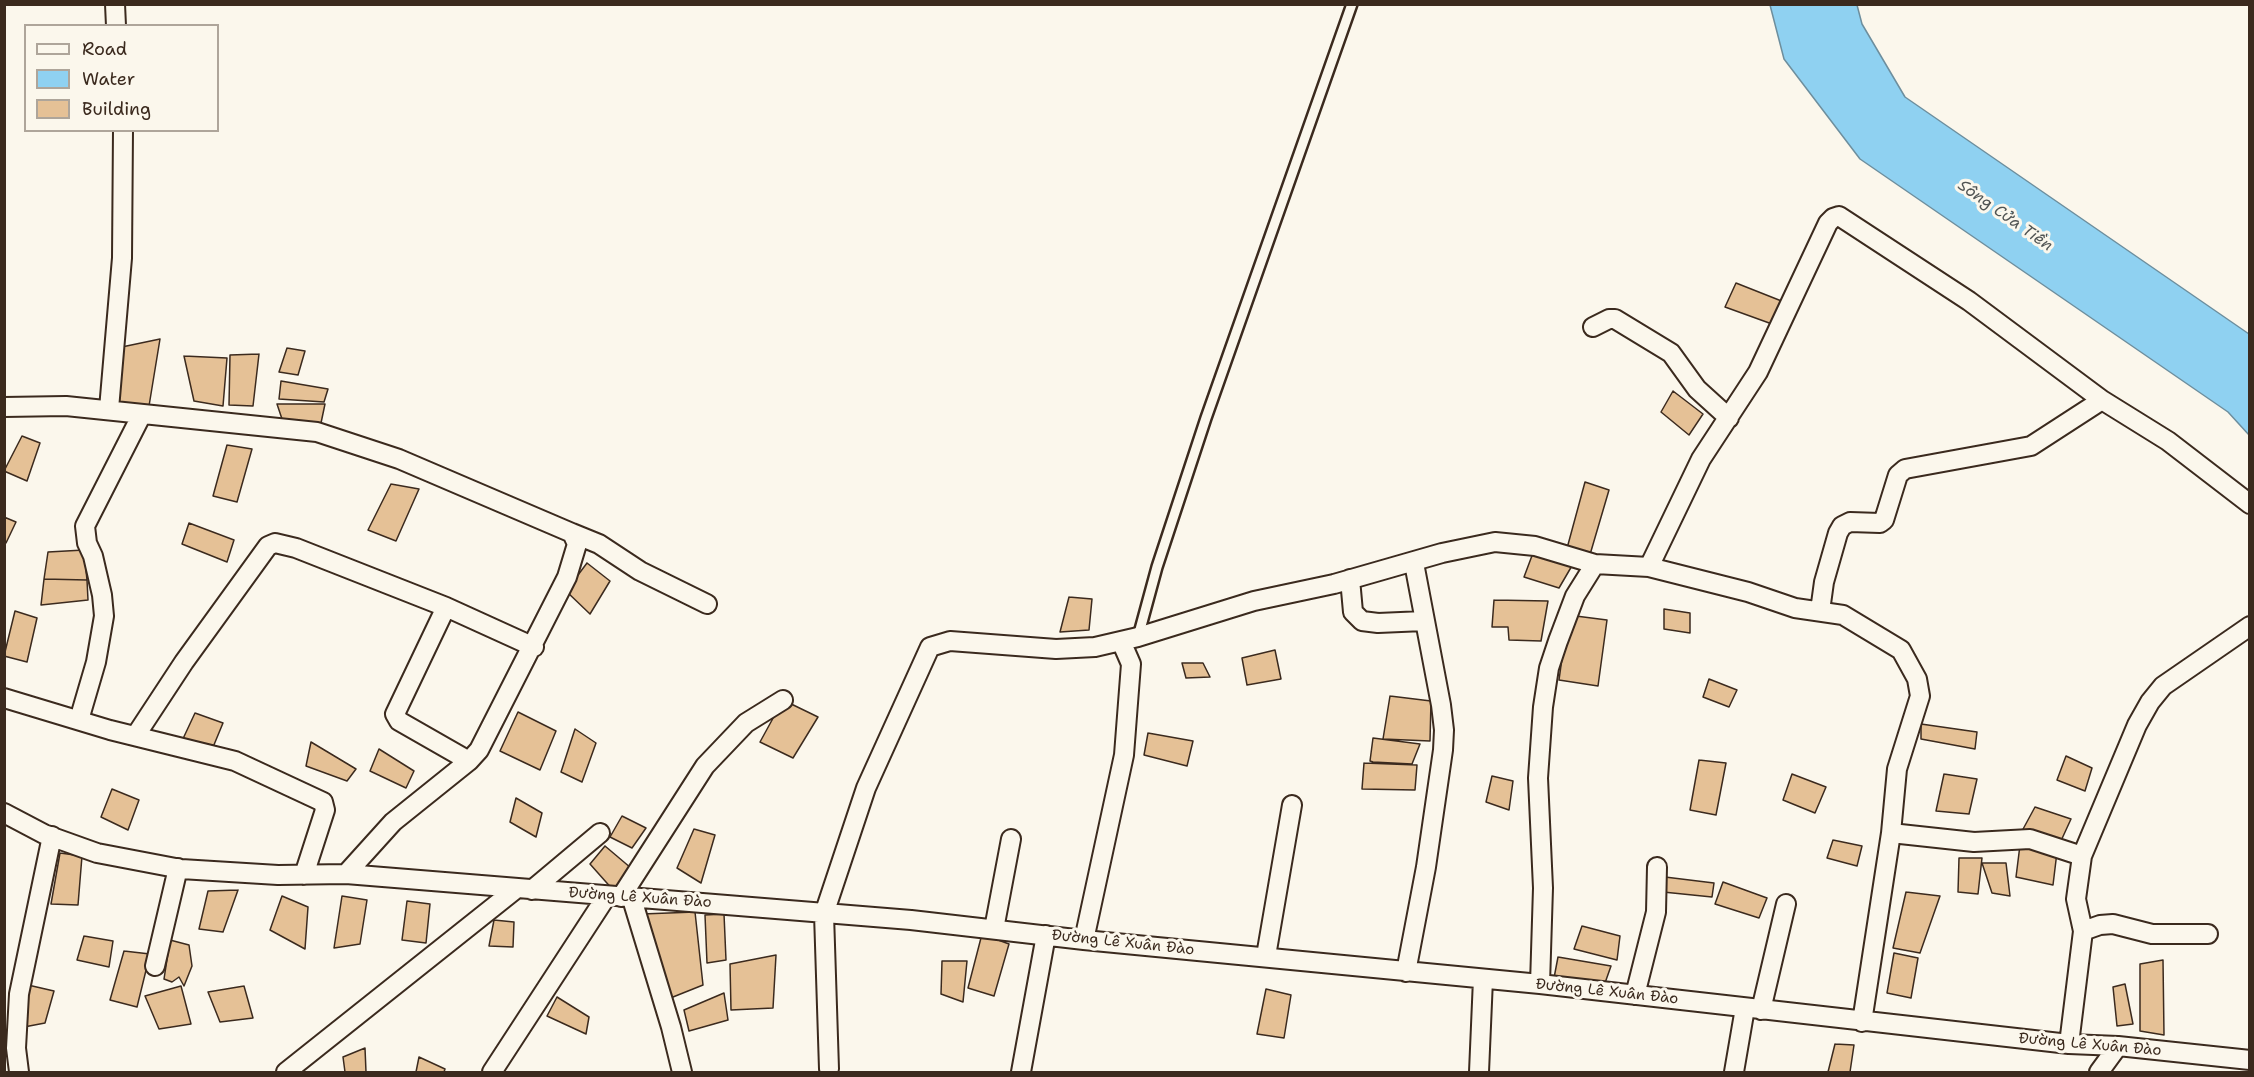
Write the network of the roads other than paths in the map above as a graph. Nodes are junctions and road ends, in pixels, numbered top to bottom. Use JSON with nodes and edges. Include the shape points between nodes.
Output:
{"nodes":[{"id":1,"x":115,"y":4,"type":"edge"},
{"id":2,"x":1352,"y":4,"type":"edge"},
{"id":3,"x":116,"y":24,"type":"edge"},
{"id":4,"x":123,"y":132,"type":"edge"},
{"id":5,"x":1593,"y":327,"type":"dead end"},
{"id":6,"x":2102,"y":400,"type":"junction"},
{"id":7,"x":4,"y":406,"type":"edge"},
{"id":8,"x":109,"y":410,"type":"junction"},
{"id":9,"x":141,"y":416,"type":"junction"},
{"id":10,"x":1729,"y":418,"type":"junction"},
{"id":11,"x":2250,"y":504,"type":"edge"},
{"id":12,"x":572,"y":533,"type":"junction"},
{"id":13,"x":1414,"y":563,"type":"junction"},
{"id":14,"x":1595,"y":564,"type":"junction"},
{"id":15,"x":1649,"y":567,"type":"junction"},
{"id":16,"x":1350,"y":579,"type":"junction"},
{"id":17,"x":707,"y":604,"type":"dead end"},
{"id":18,"x":446,"y":607,"type":"junction"},
{"id":19,"x":1820,"y":611,"type":"junction"},
{"id":20,"x":1424,"y":621,"type":"junction"},
{"id":21,"x":2250,"y":626,"type":"edge"},
{"id":22,"x":1130,"y":639,"type":"junction"},
{"id":23,"x":534,"y":647,"type":"junction"},
{"id":24,"x":4,"y":698,"type":"edge"},
{"id":25,"x":783,"y":700,"type":"dead end"},
{"id":26,"x":79,"y":720,"type":"junction"},
{"id":27,"x":136,"y":735,"type":"junction"},
{"id":28,"x":469,"y":761,"type":"junction"},
{"id":29,"x":1292,"y":805,"type":"dead end"},
{"id":30,"x":4,"y":813,"type":"edge"},
{"id":31,"x":600,"y":833,"type":"dead end"},
{"id":32,"x":1891,"y":833,"type":"junction"},
{"id":33,"x":52,"y":836,"type":"junction"},
{"id":34,"x":1011,"y":839,"type":"dead end"},
{"id":35,"x":2082,"y":856,"type":"junction"},
{"id":36,"x":1657,"y":867,"type":"dead end"},
{"id":37,"x":178,"y":868,"type":"junction"},
{"id":38,"x":346,"y":874,"type":"junction"},
{"id":39,"x":304,"y":875,"type":"junction"},
{"id":40,"x":524,"y":890,"type":"junction"},
{"id":41,"x":619,"y":897,"type":"junction"},
{"id":42,"x":1786,"y":904,"type":"dead end"},
{"id":43,"x":824,"y":914,"type":"junction"},
{"id":44,"x":994,"y":929,"type":"junction"},
{"id":45,"x":2083,"y":931,"type":"junction"},
{"id":46,"x":2208,"y":934,"type":"dead end"},
{"id":47,"x":1046,"y":935,"type":"junction"},
{"id":48,"x":1084,"y":940,"type":"junction"},
{"id":49,"x":1266,"y":956,"type":"junction"},
{"id":50,"x":155,"y":966,"type":"dead end"},
{"id":51,"x":1406,"y":972,"type":"junction"},
{"id":52,"x":1483,"y":980,"type":"junction"},
{"id":53,"x":1540,"y":984,"type":"junction"},
{"id":54,"x":1635,"y":995,"type":"junction"},
{"id":55,"x":1753,"y":1009,"type":"junction"},
{"id":56,"x":1862,"y":1022,"type":"junction"},
{"id":57,"x":2069,"y":1044,"type":"junction"},
{"id":58,"x":2118,"y":1046,"type":"junction"},
{"id":59,"x":2250,"y":1060,"type":"edge"},
{"id":60,"x":829,"y":1069,"type":"dead end"},
{"id":61,"x":19,"y":1072,"type":"edge"},
{"id":62,"x":286,"y":1072,"type":"edge"},
{"id":63,"x":492,"y":1072,"type":"edge"},
{"id":64,"x":682,"y":1072,"type":"edge"},
{"id":65,"x":1021,"y":1072,"type":"edge"},
{"id":66,"x":1479,"y":1072,"type":"edge"},
{"id":67,"x":1734,"y":1072,"type":"edge"},
{"id":68,"x":2099,"y":1072,"type":"edge"}],
"edges":[{"from":1,"to":3,"type":"street"},
{"from":2,"to":22,"type":"lane"},
{"from":4,"to":8,"type":"street","via":[[122,258]]},
{"from":5,"to":10,"type":"street","via":[[1616,319],[1671,353],[1697,388]]},
{"from":6,"to":10,"type":"street","via":[[1969,301],[1839,216],[1828,223],[1758,372]]},
{"from":6,"to":11,"type":"street","via":[[2169,441]]},
{"from":6,"to":19,"type":"street","via":[[2031,446],[1905,469],[1898,475],[1884,520],[1842,526],[1824,582]]},
{"from":7,"to":8,"type":"street"},
{"from":8,"to":9,"type":"street"},
{"from":9,"to":12,"type":"street","via":[[317,432],[399,459]]},
{"from":9,"to":26,"type":"street","via":[[85,526],[104,616]]},
{"from":10,"to":15,"type":"street","via":[[1701,459]]},
{"from":12,"to":17,"type":"street"},
{"from":12,"to":23,"type":"street","via":[[577,544],[567,577]]},
{"from":13,"to":14,"type":"street","via":[[1495,542],[1535,546]]},
{"from":13,"to":16,"type":"street"},
{"from":13,"to":20,"type":"street"},
{"from":14,"to":15,"type":"street"},
{"from":14,"to":53,"type":"street","via":[[1575,596],[1558,641],[1543,707],[1538,778],[1544,888]]},
{"from":15,"to":19,"type":"street","via":[[1795,608]]},
{"from":16,"to":20,"type":"street","via":[[1353,612],[1362,621]]},
{"from":16,"to":22,"type":"street","via":[[1254,601]]},
{"from":18,"to":23,"type":"street"},
{"from":18,"to":27,"type":"street","via":[[275,543],[268,546],[184,662]]},
{"from":18,"to":28,"type":"street","via":[[395,714],[399,721]]},
{"from":19,"to":32,"type":"street","via":[[1843,615],[1891,642],[1906,657],[1917,679],[1920,696],[1897,769]]},
{"from":20,"to":51,"type":"street","via":[[1442,705],[1443,750]]},
{"from":21,"to":35,"type":"street","via":[[2174,677],[2150,702]]},
{"from":22,"to":43,"type":"street","via":[[1083,648],[950,641],[930,647],[866,788]]},
{"from":22,"to":48,"type":"street","via":[[1124,755]]},
{"from":23,"to":28,"type":"street"},
{"from":24,"to":26,"type":"street"},
{"from":25,"to":41,"type":"street","via":[[746,723],[705,766]]},
{"from":26,"to":27,"type":"street"},
{"from":27,"to":39,"type":"street","via":[[235,761],[323,802],[325,810]]},
{"from":28,"to":38,"type":"street","via":[[393,822]]},
{"from":29,"to":49,"type":"street"},
{"from":30,"to":33,"type":"street","name":"Đường Lê Xuân Đào"},
{"from":31,"to":40,"type":"street"},
{"from":32,"to":35,"type":"street","via":[[1974,842],[2030,839]]},
{"from":32,"to":56,"type":"street"},
{"from":33,"to":37,"type":"street","name":"Đường Lê Xuân Đào","via":[[97,853]]},
{"from":33,"to":61,"type":"street","via":[[19,994]]},
{"from":34,"to":44,"type":"street"},
{"from":35,"to":45,"type":"street","via":[[2076,899]]},
{"from":36,"to":54,"type":"street","via":[[1656,912]]},
{"from":37,"to":39,"type":"street","name":"Đường Lê Xuân Đào"},
{"from":37,"to":50,"type":"street"},
{"from":38,"to":39,"type":"street","name":"Đường Lê Xuân Đào"},
{"from":38,"to":40,"type":"street","name":"Đường Lê Xuân Đào"},
{"from":40,"to":41,"type":"street","name":"Đường Lê Xuân Đào"},
{"from":40,"to":62,"type":"street"},
{"from":41,"to":43,"type":"street","name":"Đường Lê Xuân Đào"},
{"from":41,"to":63,"type":"street"},
{"from":41,"to":64,"type":"street","via":[[671,1027]]},
{"from":42,"to":55,"type":"street"},
{"from":43,"to":44,"type":"street","name":"Đường Lê Xuân Đào"},
{"from":43,"to":60,"type":"street"},
{"from":44,"to":47,"type":"street","name":"Đường Lê Xuân Đào"},
{"from":45,"to":46,"type":"street","via":[[2113,924],[2152,934]]},
{"from":45,"to":57,"type":"street"},
{"from":47,"to":48,"type":"street","name":"Đường Lê Xuân Đào"},
{"from":47,"to":65,"type":"street"},
{"from":48,"to":49,"type":"street","name":"Đường Lê Xuân Đào"},
{"from":49,"to":51,"type":"street","name":"Đường Lê Xuân Đào"},
{"from":51,"to":52,"type":"street","name":"Đường Lê Xuân Đào"},
{"from":52,"to":53,"type":"street","name":"Đường Lê Xuân Đào"},
{"from":52,"to":66,"type":"street"},
{"from":53,"to":54,"type":"street","name":"Đường Lê Xuân Đào"},
{"from":54,"to":55,"type":"street","name":"Đường Lê Xuân Đào"},
{"from":55,"to":56,"type":"street","name":"Đường Lê Xuân Đào"},
{"from":55,"to":67,"type":"street"},
{"from":56,"to":57,"type":"street","name":"Đường Lê Xuân Đào"},
{"from":57,"to":58,"type":"street","name":"Đường Lê Xuân Đào"},
{"from":58,"to":59,"type":"street","name":"Đường Lê Xuân Đào"},
{"from":58,"to":68,"type":"street"}]}
